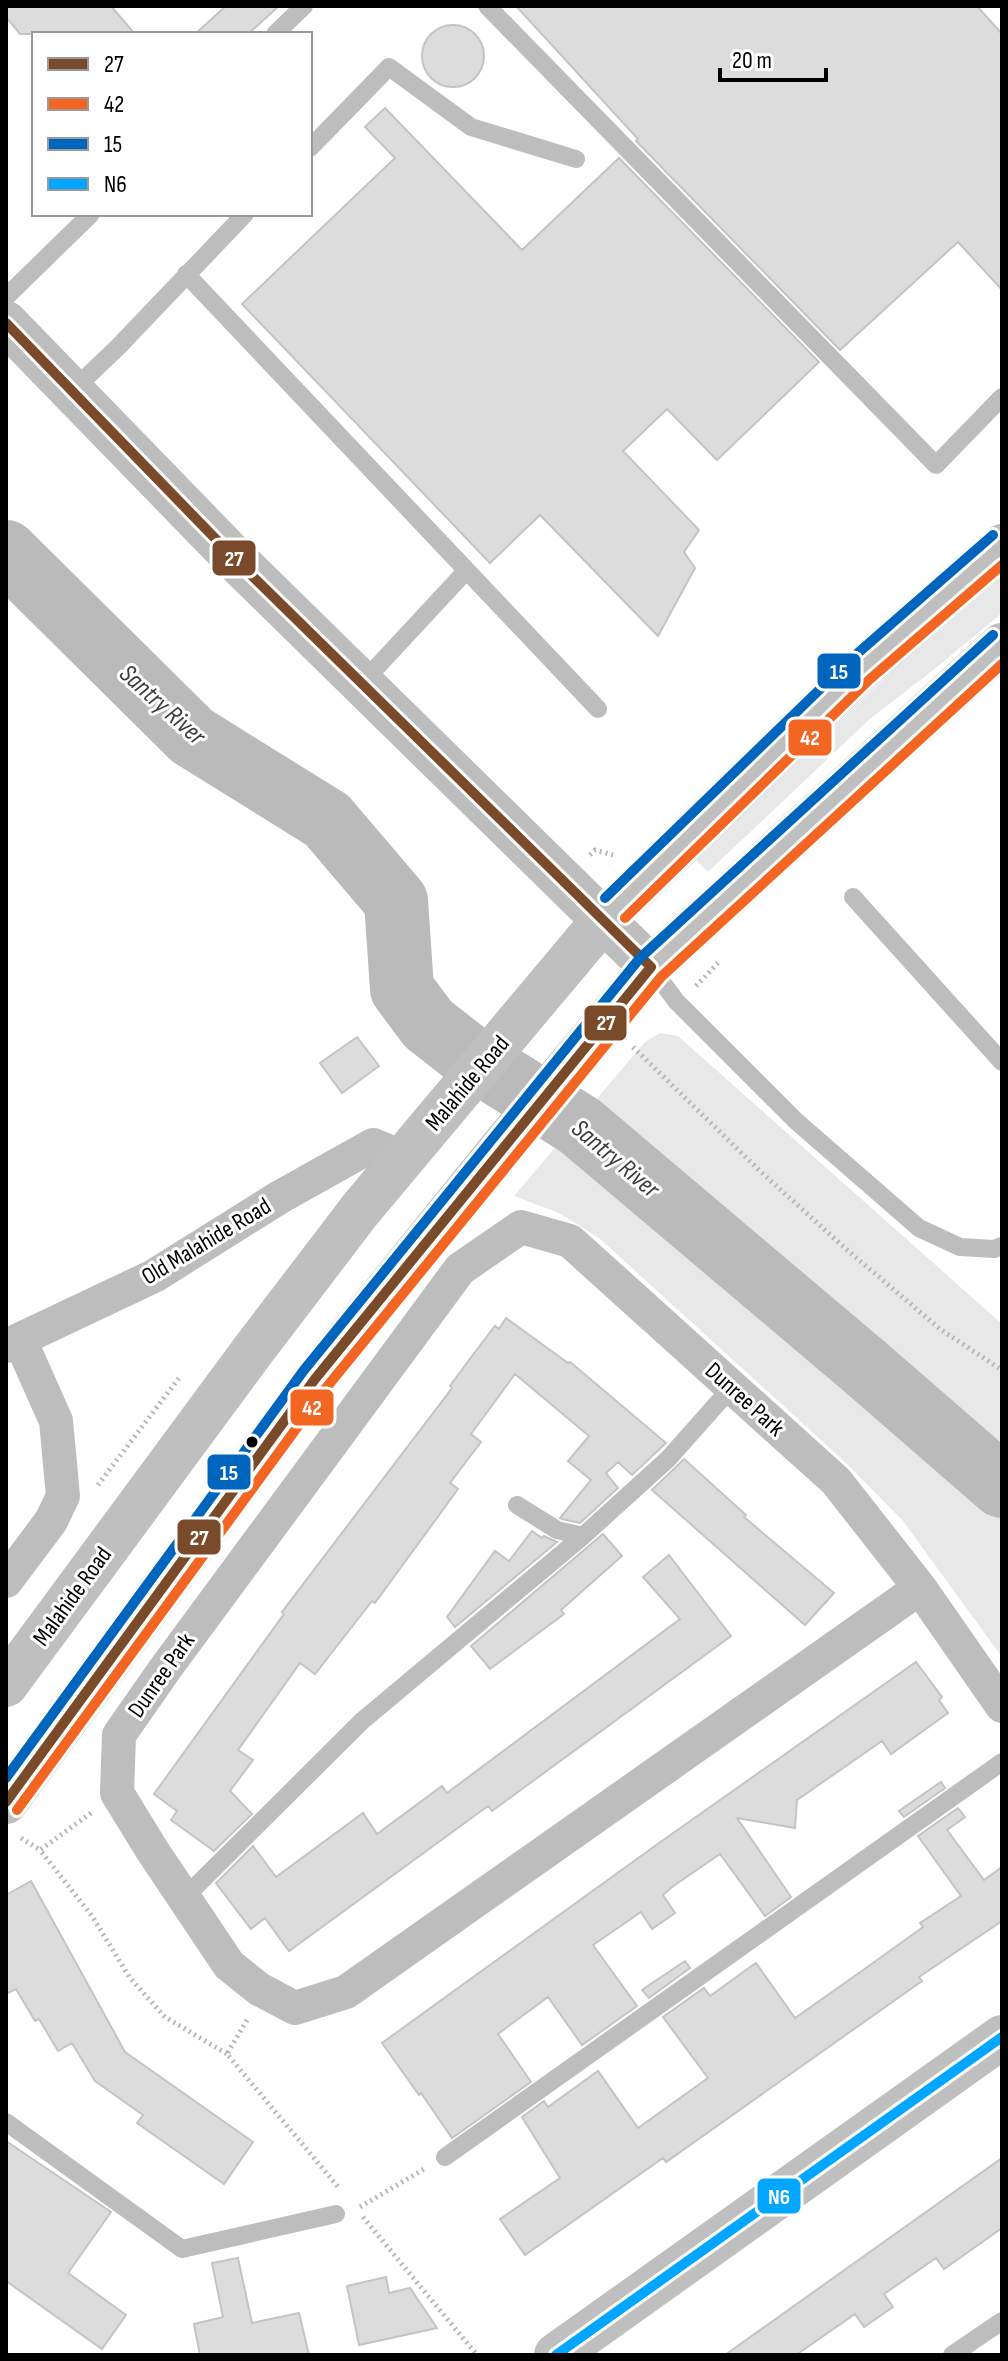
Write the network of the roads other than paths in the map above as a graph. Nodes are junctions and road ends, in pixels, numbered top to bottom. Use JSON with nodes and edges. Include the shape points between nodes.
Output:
{"nodes":[{"id":1,"x":304,"y":6,"type":"edge"},
{"id":2,"x":487,"y":6,"type":"edge"},
{"id":3,"x":277,"y":32,"type":"edge"},
{"id":4,"x":312,"y":146,"type":"edge"},
{"id":5,"x":576,"y":159,"type":"dead end"},
{"id":6,"x":89,"y":216,"type":"edge"},
{"id":7,"x":243,"y":216,"type":"edge"},
{"id":8,"x":186,"y":274,"type":"junction"},
{"id":9,"x":6,"y":297,"type":"edge"},
{"id":10,"x":6,"y":323,"type":"edge"},
{"id":11,"x":72,"y":391,"type":"junction"},
{"id":12,"x":1002,"y":397,"type":"edge"},
{"id":13,"x":1002,"y":546,"type":"edge"},
{"id":14,"x":466,"y":571,"type":"junction"},
{"id":15,"x":1002,"y":645,"type":"edge"},
{"id":16,"x":361,"y":684,"type":"junction"},
{"id":17,"x":598,"y":709,"type":"dead end"},
{"id":18,"x":853,"y":897,"type":"dead end"},
{"id":19,"x":604,"y":919,"type":"junction"},
{"id":20,"x":651,"y":967,"type":"junction"},
{"id":21,"x":1002,"y":1062,"type":"edge"},
{"id":22,"x":404,"y":1158,"type":"junction"},
{"id":23,"x":1002,"y":1246,"type":"edge"},
{"id":24,"x":13,"y":1343,"type":"edge"},
{"id":25,"x":732,"y":1387,"type":"junction"},
{"id":26,"x":517,"y":1505,"type":"dead end"},
{"id":27,"x":583,"y":1536,"type":"junction"},
{"id":28,"x":6,"y":1581,"type":"edge"},
{"id":29,"x":920,"y":1588,"type":"junction"},
{"id":30,"x":6,"y":1685,"type":"edge"},
{"id":31,"x":1002,"y":1706,"type":"edge"},
{"id":32,"x":1002,"y":1762,"type":"edge"},
{"id":33,"x":6,"y":1802,"type":"edge"},
{"id":34,"x":185,"y":1897,"type":"junction"},
{"id":35,"x":1002,"y":2037,"type":"edge"},
{"id":36,"x":6,"y":2122,"type":"edge"},
{"id":37,"x":445,"y":2157,"type":"road end"},
{"id":38,"x":336,"y":2214,"type":"road end"},
{"id":39,"x":1002,"y":2321,"type":"edge"},
{"id":40,"x":556,"y":2355,"type":"edge"},
{"id":41,"x":952,"y":2355,"type":"edge"}],
"edges":[{"from":1,"to":3,"type":"lane"},
{"from":2,"to":12,"type":"lane","via":[[936,465]]},
{"from":4,"to":5,"type":"lane","via":[[389,67],[471,127]]},
{"from":6,"to":9,"type":"lane"},
{"from":7,"to":8,"type":"lane"},
{"from":8,"to":11,"type":"lane"},
{"from":8,"to":14,"type":"lane"},
{"from":10,"to":11,"type":"street"},
{"from":11,"to":16,"type":"street"},
{"from":13,"to":19,"type":"main road","name":"Malahide Road","via":[[861,669]]},
{"from":14,"to":16,"type":"lane"},
{"from":14,"to":17,"type":"lane"},
{"from":15,"to":20,"type":"main road"},
{"from":16,"to":19,"type":"street"},
{"from":18,"to":21,"type":"lane"},
{"from":19,"to":20,"type":"street"},
{"from":19,"to":22,"type":"main road","name":"Malahide Road"},
{"from":20,"to":23,"type":"lane","via":[[676,1001],[796,1121],[919,1228],[960,1247]]},
{"from":20,"to":33,"type":"main road","via":[[315,1379]]},
{"from":22,"to":24,"type":"street","name":"Old Malahide Road","via":[[373,1145],[154,1276]]},
{"from":22,"to":30,"type":"main road","name":"Malahide Road","via":[[243,1364]]},
{"from":24,"to":28,"type":"street","via":[[56,1421],[63,1496]]},
{"from":25,"to":27,"type":"lane","via":[[668,1459]]},
{"from":25,"to":29,"type":"street","name":"Dunree Park","via":[[836,1481]]},
{"from":25,"to":34,"type":"street","name":"Dunree Park","via":[[570,1241],[521,1227],[460,1269],[119,1735],[117,1793]]},
{"from":26,"to":27,"type":"lane","via":[[557,1530]]},
{"from":27,"to":34,"type":"lane","via":[[362,1721]]},
{"from":29,"to":31,"type":"street","name":"Dunree Park"},
{"from":29,"to":34,"type":"street","via":[[346,1992],[295,2008],[259,1989],[229,1965]]},
{"from":32,"to":37,"type":"lane"},
{"from":35,"to":40,"type":"main road"},
{"from":36,"to":38,"type":"lane","via":[[182,2249]]},
{"from":39,"to":41,"type":"lane"}]}
